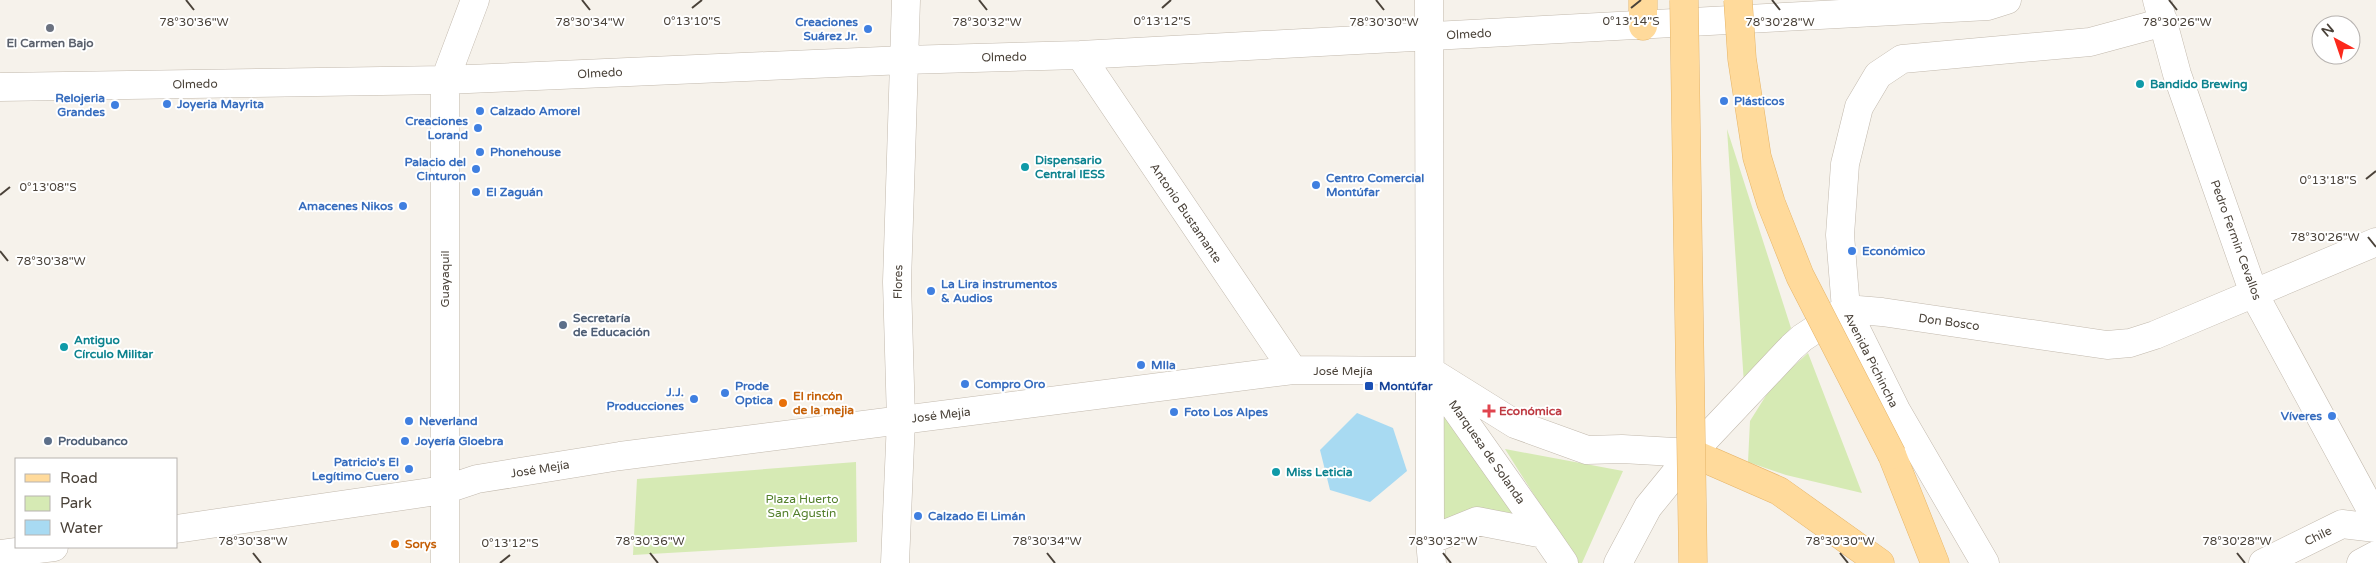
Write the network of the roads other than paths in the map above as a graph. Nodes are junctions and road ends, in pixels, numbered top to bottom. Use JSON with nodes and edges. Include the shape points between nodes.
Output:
{"nodes":[{"id":1,"x":474,"y":0,"type":"edge"},
{"id":2,"x":906,"y":0,"type":"edge"},
{"id":3,"x":1429,"y":0,"type":"edge"},
{"id":4,"x":1684,"y":0,"type":"edge"},
{"id":5,"x":1738,"y":0,"type":"edge"},
{"id":6,"x":2007,"y":0,"type":"edge"},
{"id":7,"x":2161,"y":11,"type":"edge"},
{"id":8,"x":1643,"y":13,"type":"edge"},
{"id":9,"x":1429,"y":35,"type":"junction"},
{"id":10,"x":1080,"y":55,"type":"junction"},
{"id":11,"x":905,"y":60,"type":"junction"},
{"id":12,"x":445,"y":80,"type":"junction"},
{"id":13,"x":0,"y":87,"type":"edge"},
{"id":14,"x":2376,"y":242,"type":"edge"},
{"id":15,"x":2254,"y":294,"type":"junction"},
{"id":16,"x":1846,"y":310,"type":"junction"},
{"id":17,"x":1293,"y":370,"type":"junction"},
{"id":18,"x":1430,"y":371,"type":"junction"},
{"id":19,"x":901,"y":420,"type":"junction"},
{"id":20,"x":1692,"y":453,"type":"junction"},
{"id":21,"x":444,"y":490,"type":"junction"},
{"id":22,"x":2376,"y":519,"type":"edge"},
{"id":23,"x":2376,"y":528,"type":"edge"},
{"id":24,"x":178,"y":529,"type":"edge"},
{"id":25,"x":1544,"y":534,"type":"junction"},
{"id":26,"x":46,"y":548,"type":"edge"},
{"id":27,"x":1431,"y":551,"type":"edge"},
{"id":28,"x":0,"y":554,"type":"edge"},
{"id":29,"x":2376,"y":555,"type":"edge"},
{"id":30,"x":445,"y":563,"type":"edge"},
{"id":31,"x":895,"y":563,"type":"edge"},
{"id":32,"x":1564,"y":563,"type":"edge"},
{"id":33,"x":1618,"y":563,"type":"edge"},
{"id":34,"x":1693,"y":563,"type":"edge"},
{"id":35,"x":1880,"y":563,"type":"edge"},
{"id":36,"x":1936,"y":563,"type":"edge"},
{"id":37,"x":1985,"y":563,"type":"edge"},
{"id":38,"x":2263,"y":563,"type":"edge"},
{"id":39,"x":2361,"y":563,"type":"edge"}],
"edges":[{"from":1,"to":12,"type":"street","name":"Guayaquil"},
{"from":2,"to":11,"type":"street","name":"Flores"},
{"from":3,"to":9,"type":"street"},
{"from":4,"to":34,"type":"main road","bridge":true},
{"from":5,"to":36,"type":"main road","name":"Avenida Pichincha","bridge":true,"via":[[1742,59],[1757,157],[1771,203],[1800,276],[1892,455]]},
{"from":6,"to":8,"type":"street","name":"Olmedo","via":[[1988,6]]},
{"from":7,"to":15,"type":"street","name":"Pedro Fermin Cevallos","via":[[2177,74]]},
{"from":7,"to":16,"type":"street","name":"Avenida Pichincha","via":[[2090,42],[1902,59],[1878,75],[1859,107],[1845,164],[1840,236]]},
{"from":8,"to":9,"type":"street","name":"Olmedo"},
{"from":9,"to":10,"type":"street","name":"Olmedo"},
{"from":9,"to":18,"type":"street"},
{"from":10,"to":11,"type":"street","name":"Olmedo"},
{"from":10,"to":17,"type":"street","name":"Antonio Bustamante"},
{"from":11,"to":12,"type":"street","name":"Olmedo"},
{"from":11,"to":19,"type":"street","name":"Flores","via":[[897,282]]},
{"from":12,"to":13,"type":"street","name":"Olmedo"},
{"from":12,"to":21,"type":"street","name":"Guayaquil"},
{"from":14,"to":15,"type":"street","name":"Don Bosco"},
{"from":15,"to":16,"type":"street","name":"Don Bosco","via":[[2155,335],[2130,343],[2107,345],[1882,312]]},
{"from":15,"to":22,"type":"street","name":"Pedro Fermin Cevallos"},
{"from":16,"to":20,"type":"street","via":[[1802,338]]},
{"from":16,"to":37,"type":"street","name":"Avenida Pichincha","via":[[1896,410]]},
{"from":17,"to":18,"type":"street","name":"José Mejía"},
{"from":17,"to":19,"type":"street","name":"José Mejía"},
{"from":18,"to":20,"type":"street","via":[[1515,424],[1587,450],[1622,448]]},
{"from":18,"to":25,"type":"street","name":"Marquesa de Solanda"},
{"from":18,"to":27,"type":"street"},
{"from":19,"to":21,"type":"street","name":"José Mejía","via":[[620,456],[477,479]]},
{"from":19,"to":31,"type":"street","name":"Flores"},
{"from":20,"to":33,"type":"street","via":[[1648,507]]},
{"from":20,"to":35,"type":"main road","via":[[1779,491]]},
{"from":21,"to":24,"type":"street","name":"José Mejía"},
{"from":21,"to":30,"type":"street","name":"Guayaquil"},
{"from":23,"to":38,"type":"street","name":"Chile","via":[[2342,524]]},
{"from":25,"to":27,"type":"street","via":[[1477,521]]},
{"from":25,"to":32,"type":"street","name":"Marquesa de Solanda"},
{"from":26,"to":28,"type":"street"},
{"from":29,"to":39,"type":"street"}]}
